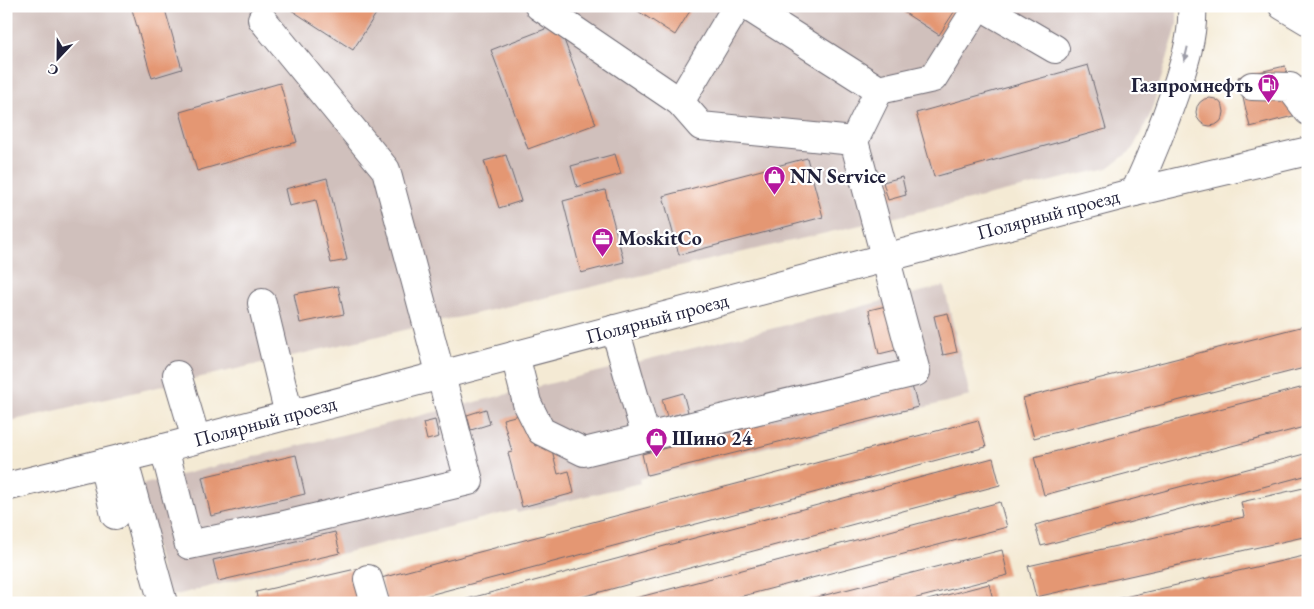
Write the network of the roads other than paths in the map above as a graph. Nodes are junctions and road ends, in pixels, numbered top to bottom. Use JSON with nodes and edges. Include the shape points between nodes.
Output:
{"nodes":[{"id":1,"x":539,"y":6,"type":"edge"},
{"id":2,"x":737,"y":6,"type":"edge"},
{"id":3,"x":747,"y":6,"type":"edge"},
{"id":4,"x":980,"y":6,"type":"edge"},
{"id":5,"x":1192,"y":6,"type":"edge"},
{"id":6,"x":1283,"y":6,"type":"edge"},
{"id":7,"x":262,"y":19,"type":"dead end"},
{"id":8,"x":1308,"y":21,"type":"edge"},
{"id":9,"x":1055,"y":49,"type":"dead end"},
{"id":10,"x":1252,"y":86,"type":"dead end"},
{"id":11,"x":879,"y":90,"type":"junction"},
{"id":12,"x":680,"y":102,"type":"junction"},
{"id":13,"x":1308,"y":111,"type":"edge"},
{"id":14,"x":854,"y":141,"type":"junction"},
{"id":15,"x":1308,"y":151,"type":"edge"},
{"id":16,"x":1135,"y":192,"type":"junction"},
{"id":17,"x":884,"y":257,"type":"junction"},
{"id":18,"x":262,"y":303,"type":"dead end"},
{"id":19,"x":615,"y":329,"type":"junction"},
{"id":20,"x":516,"y":355,"type":"junction"},
{"id":21,"x":177,"y":375,"type":"dead end"},
{"id":22,"x":440,"y":375,"type":"junction"},
{"id":23,"x":289,"y":415,"type":"junction"},
{"id":24,"x":646,"y":437,"type":"junction"},
{"id":25,"x":196,"y":439,"type":"junction"},
{"id":26,"x":164,"y":448,"type":"junction"},
{"id":27,"x":113,"y":461,"type":"junction"},
{"id":28,"x":6,"y":488,"type":"edge"},
{"id":29,"x":115,"y":515,"type":"dead end"},
{"id":30,"x":163,"y":603,"type":"edge"}],
"edges":[{"from":1,"to":12,"type":"street"},
{"from":2,"to":12,"type":"street"},
{"from":3,"to":11,"type":"street"},
{"from":4,"to":9,"type":"street"},
{"from":4,"to":11,"type":"street","via":[[933,78]]},
{"from":5,"to":16,"type":"street","one_way":true,"via":[[1193,22],[1183,68],[1158,140]]},
{"from":6,"to":8,"type":"street"},
{"from":7,"to":22,"type":"street","via":[[386,170]]},
{"from":10,"to":13,"type":"street","via":[[1290,87]]},
{"from":11,"to":14,"type":"street"},
{"from":12,"to":14,"type":"street","via":[[701,126]]},
{"from":14,"to":17,"type":"street"},
{"from":15,"to":16,"type":"street","name":"Полярный проезд"},
{"from":16,"to":17,"type":"street","name":"Полярный проезд"},
{"from":17,"to":19,"type":"street","name":"Полярный проезд"},
{"from":17,"to":24,"type":"street","via":[[916,372]]},
{"from":18,"to":23,"type":"street"},
{"from":19,"to":20,"type":"street","name":"Полярный проезд"},
{"from":19,"to":24,"type":"street"},
{"from":20,"to":22,"type":"street","name":"Полярный проезд"},
{"from":20,"to":24,"type":"street","via":[[528,403],[541,431],[584,452]]},
{"from":21,"to":25,"type":"street"},
{"from":22,"to":23,"type":"street","name":"Полярный проезд"},
{"from":22,"to":26,"type":"street","via":[[469,482],[189,545]]},
{"from":23,"to":25,"type":"street","name":"Полярный проезд"},
{"from":25,"to":26,"type":"street","name":"Полярный проезд"},
{"from":26,"to":27,"type":"street","name":"Полярный проезд"},
{"from":27,"to":28,"type":"street","name":"Полярный проезд"},
{"from":27,"to":29,"type":"street"},
{"from":27,"to":30,"type":"street"}]}
